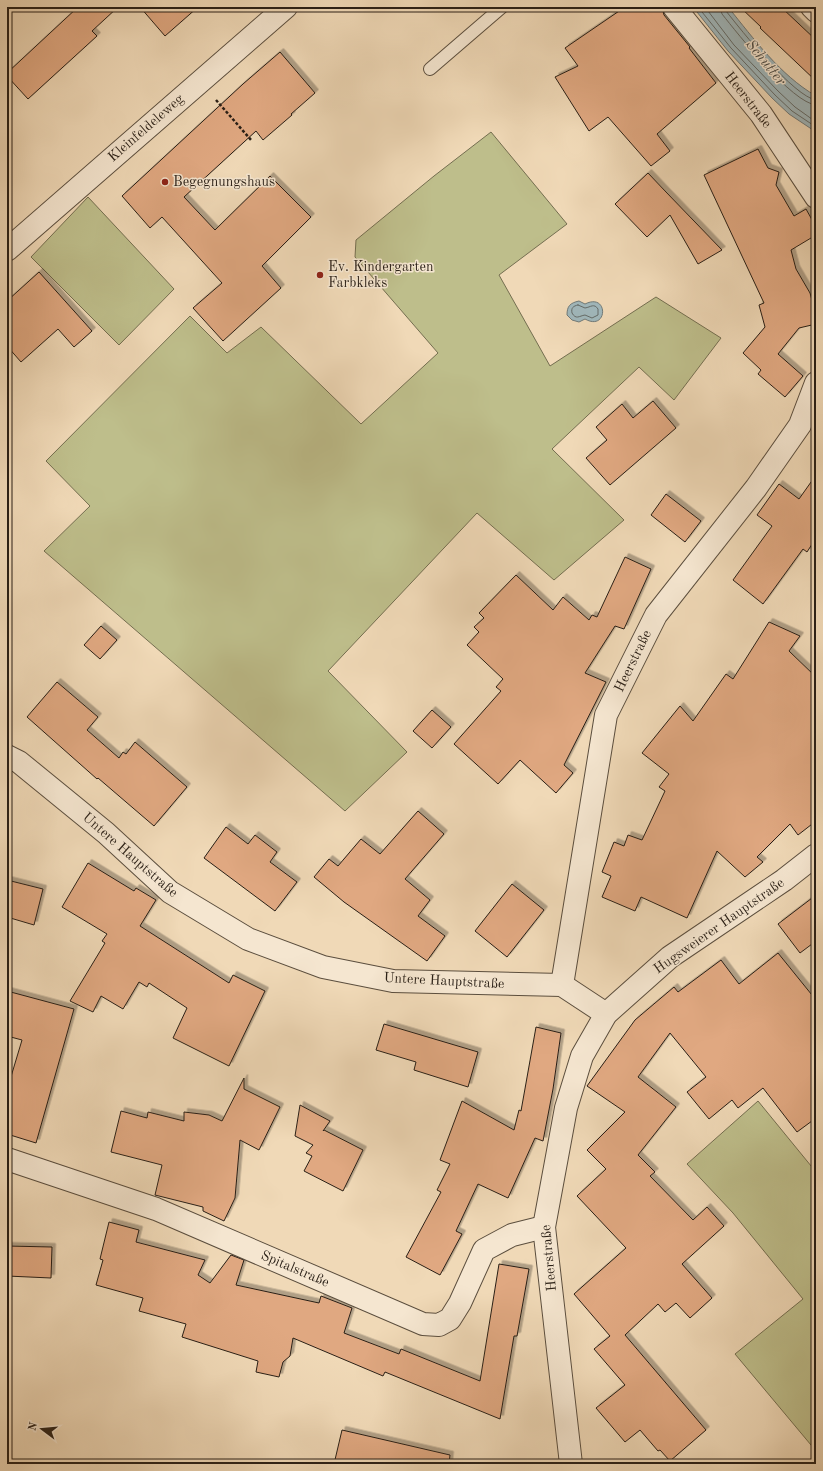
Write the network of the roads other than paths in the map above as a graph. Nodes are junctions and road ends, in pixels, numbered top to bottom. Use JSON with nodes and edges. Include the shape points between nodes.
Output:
{"nodes":[{"id":1,"x":286,"y":7,"type":"edge"},
{"id":2,"x":502,"y":7,"type":"edge"},
{"id":3,"x":674,"y":7,"type":"edge"},
{"id":4,"x":812,"y":7,"type":"edge"},
{"id":5,"x":816,"y":11,"type":"edge"},
{"id":6,"x":430,"y":69,"type":"dead end"},
{"id":7,"x":816,"y":197,"type":"edge"},
{"id":8,"x":7,"y":250,"type":"edge"},
{"id":9,"x":816,"y":383,"type":"edge"},
{"id":10,"x":7,"y":756,"type":"edge"},
{"id":11,"x":816,"y":855,"type":"edge"},
{"id":12,"x":562,"y":985,"type":"junction"},
{"id":13,"x":606,"y":1014,"type":"junction"},
{"id":14,"x":7,"y":1160,"type":"edge"},
{"id":15,"x":544,"y":1227,"type":"junction"},
{"id":16,"x":571,"y":1464,"type":"edge"}],
"edges":[{"from":1,"to":8,"type":"street","name":"Kleinfeldeleweg"},
{"from":2,"to":6,"type":"lane"},
{"from":3,"to":7,"type":"street","name":"Heerstraße","via":[[761,114]]},
{"from":4,"to":5,"type":"street"},
{"from":9,"to":12,"type":"street","name":"Heerstraße","via":[[800,425],[756,488],[656,615],[606,715]]},
{"from":10,"to":12,"type":"street","name":"Untere Hauptstraße","via":[[19,762],[106,833],[170,892],[248,939],[323,967],[393,981]]},
{"from":11,"to":13,"type":"street","name":"Hugsweierer Hauptstraße","via":[[784,880],[670,957]]},
{"from":12,"to":13,"type":"street"},
{"from":13,"to":15,"type":"street","name":"Heerstraße","via":[[582,1056],[566,1108]]},
{"from":14,"to":15,"type":"street","name":"Spitalstraße","via":[[156,1209],[423,1324],[439,1325],[450,1319],[484,1250],[512,1235]]},
{"from":15,"to":16,"type":"street","name":"Heerstraße"}]}
